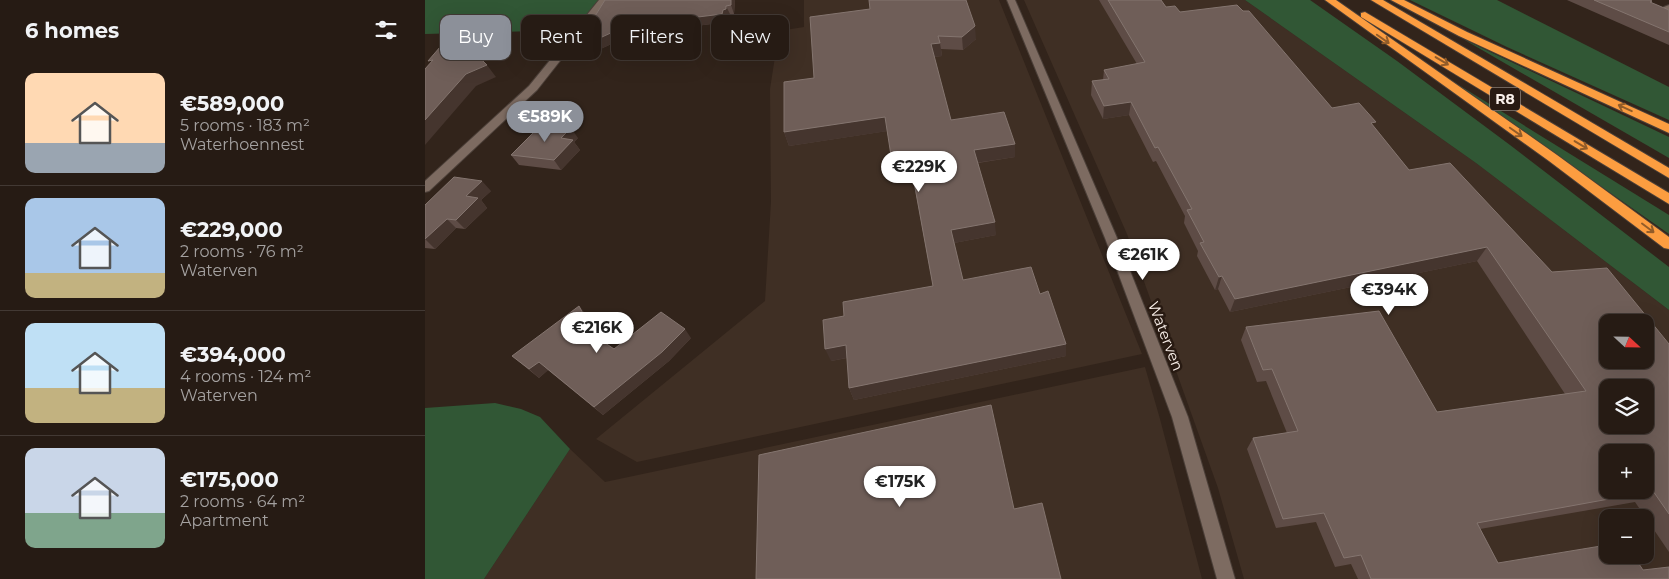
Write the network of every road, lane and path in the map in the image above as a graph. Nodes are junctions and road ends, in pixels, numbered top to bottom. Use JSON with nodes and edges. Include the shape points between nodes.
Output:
{"nodes":[{"id":1,"x":604,"y":0,"type":"edge"},
{"id":2,"x":1011,"y":0,"type":"edge"},
{"id":3,"x":1330,"y":0,"type":"edge"},
{"id":4,"x":1340,"y":0,"type":"edge"},
{"id":5,"x":1377,"y":0,"type":"edge"},
{"id":6,"x":1395,"y":0,"type":"edge"},
{"id":7,"x":1669,"y":129,"type":"edge"},
{"id":8,"x":1669,"y":174,"type":"edge"},
{"id":9,"x":425,"y":188,"type":"edge"},
{"id":10,"x":1669,"y":199,"type":"edge"},
{"id":11,"x":1669,"y":244,"type":"edge"},
{"id":12,"x":1226,"y":579,"type":"edge"}],
"edges":[{"from":1,"to":9,"type":"street","via":[[533,88]]},
{"from":2,"to":12,"type":"street","name":"Waterven","via":[[1111,238],[1180,417]]},
{"from":3,"to":11,"type":"highway","one_way":true},
{"from":4,"to":10,"type":"highway","number":"R8","one_way":true},
{"from":5,"to":8,"type":"highway","number":"R8"},
{"from":7,"to":6,"type":"highway","one_way":true}]}
